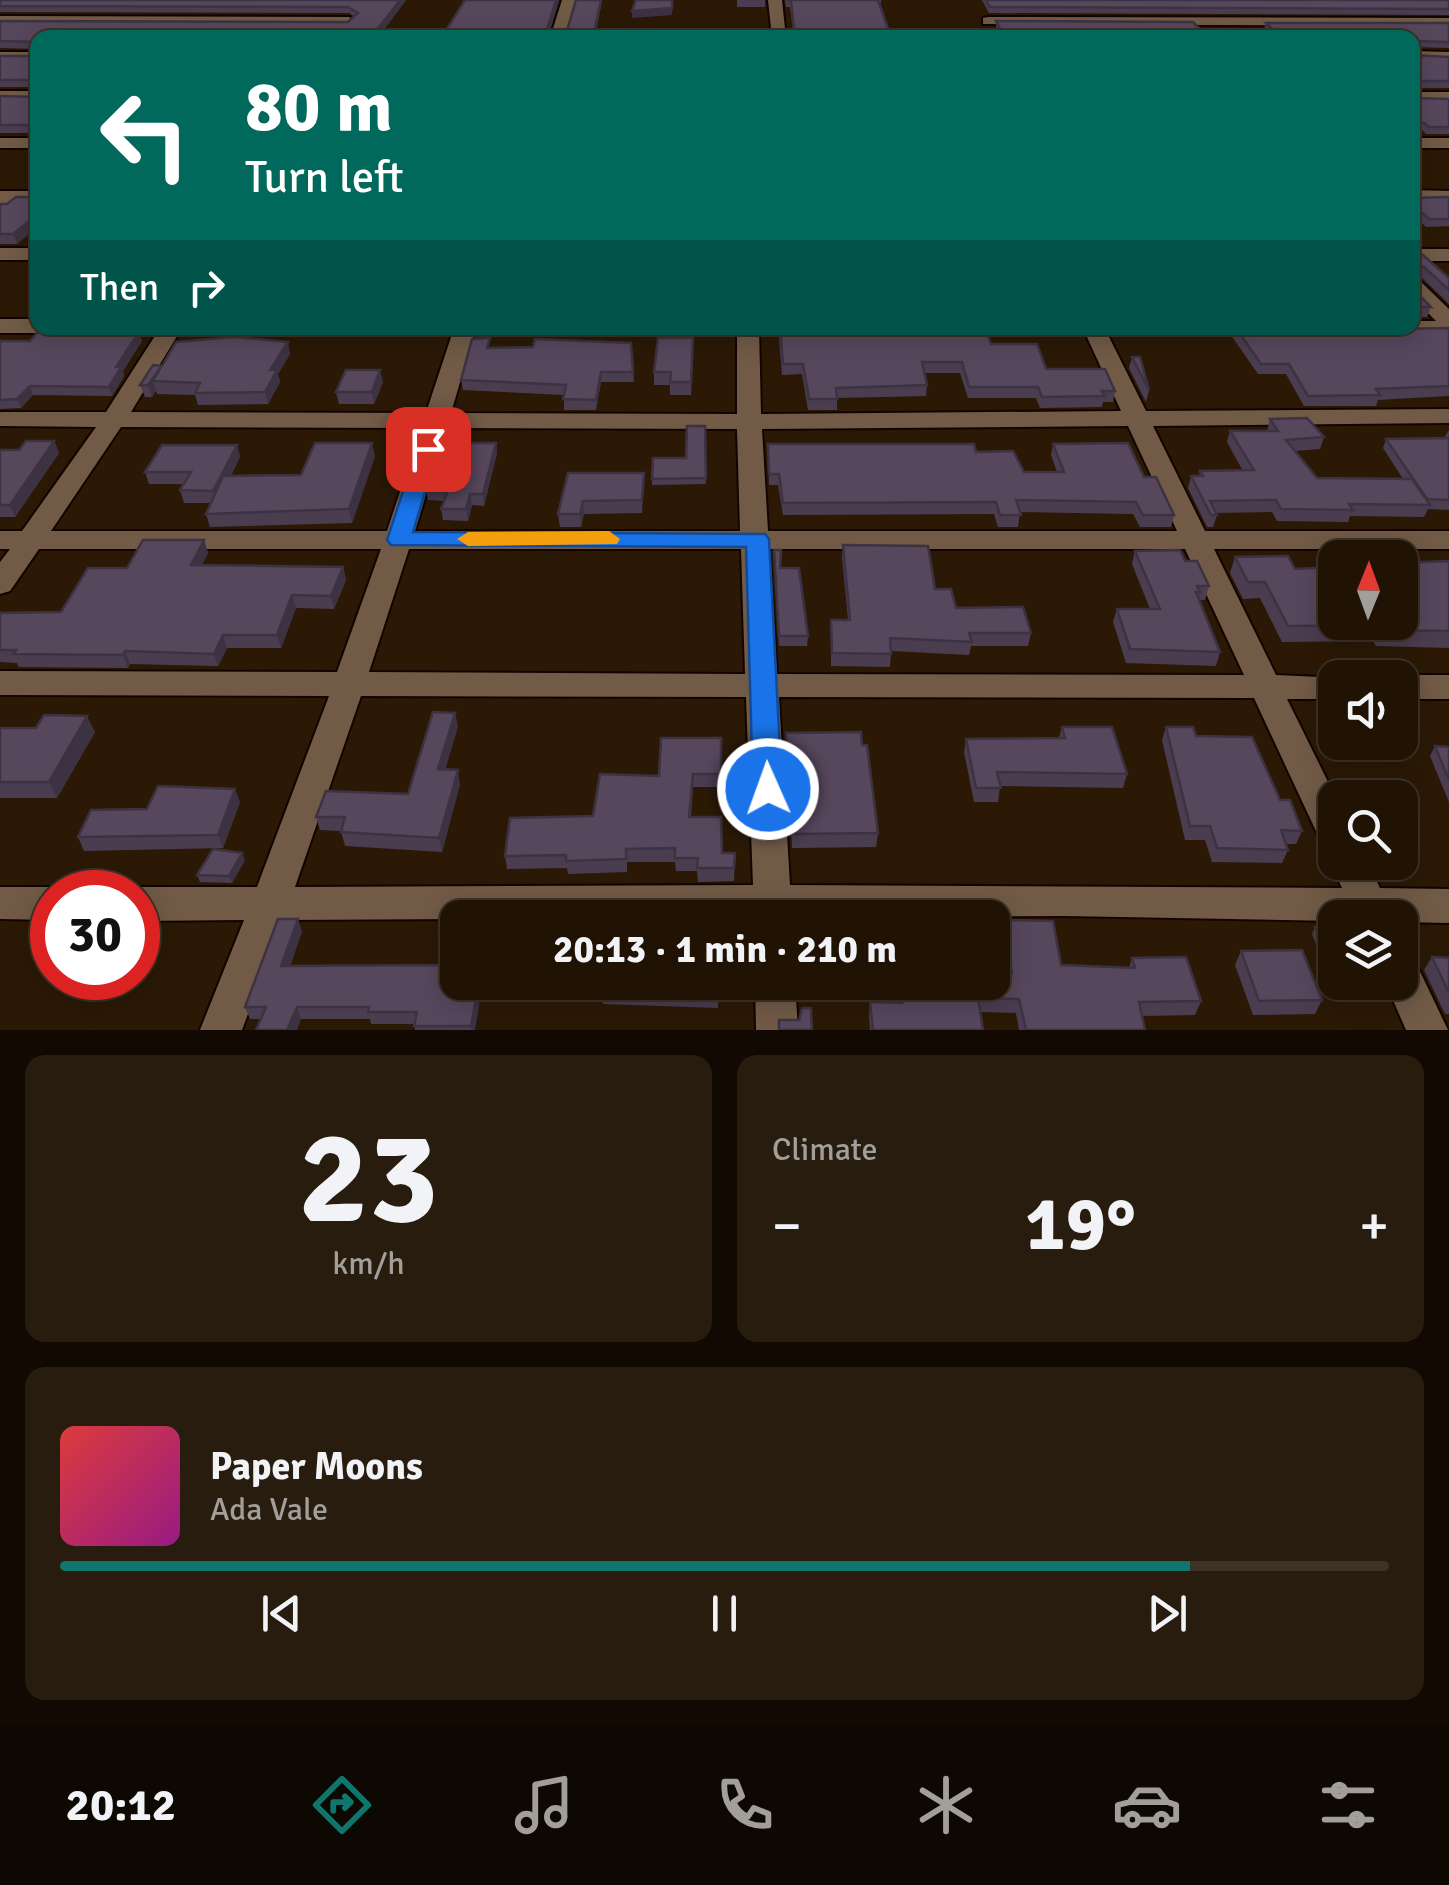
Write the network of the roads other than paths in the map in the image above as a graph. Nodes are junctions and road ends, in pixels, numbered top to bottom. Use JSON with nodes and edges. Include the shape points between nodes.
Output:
{"nodes":[{"id":1,"x":98,"y":0,"type":"edge"},
{"id":2,"x":234,"y":0,"type":"edge"},
{"id":3,"x":570,"y":0,"type":"edge"},
{"id":4,"x":775,"y":0,"type":"edge"},
{"id":5,"x":1224,"y":0,"type":"edge"},
{"id":6,"x":360,"y":5,"type":"edge"},
{"id":7,"x":0,"y":20,"type":"edge"},
{"id":8,"x":71,"y":20,"type":"junction"},
{"id":9,"x":212,"y":20,"type":"junction"},
{"id":10,"x":349,"y":21,"type":"junction"},
{"id":11,"x":1248,"y":22,"type":"junction"},
{"id":12,"x":1449,"y":22,"type":"edge"},
{"id":13,"x":201,"y":30,"type":"edge"},
{"id":14,"x":342,"y":30,"type":"edge"},
{"id":15,"x":560,"y":30,"type":"edge"},
{"id":16,"x":777,"y":30,"type":"edge"},
{"id":17,"x":992,"y":30,"type":"edge"},
{"id":18,"x":1256,"y":30,"type":"edge"},
{"id":19,"x":0,"y":56,"type":"edge"},
{"id":20,"x":30,"y":56,"type":"edge"},
{"id":21,"x":1420,"y":56,"type":"edge"},
{"id":22,"x":1449,"y":56,"type":"edge"},
{"id":23,"x":0,"y":96,"type":"edge"},
{"id":24,"x":30,"y":96,"type":"edge"},
{"id":25,"x":1420,"y":97,"type":"edge"},
{"id":26,"x":1449,"y":97,"type":"edge"},
{"id":27,"x":1420,"y":143,"type":"edge"},
{"id":28,"x":1449,"y":143,"type":"edge"},
{"id":29,"x":0,"y":144,"type":"edge"},
{"id":30,"x":30,"y":144,"type":"edge"},
{"id":31,"x":1420,"y":178,"type":"edge"},
{"id":32,"x":1444,"y":196,"type":"edge"},
{"id":33,"x":0,"y":254,"type":"edge"},
{"id":34,"x":30,"y":254,"type":"edge"},
{"id":35,"x":1420,"y":255,"type":"edge"},
{"id":36,"x":1449,"y":255,"type":"edge"},
{"id":37,"x":1420,"y":293,"type":"edge"},
{"id":38,"x":1449,"y":325,"type":"edge"},
{"id":39,"x":0,"y":326,"type":"edge"},
{"id":40,"x":30,"y":326,"type":"edge"},
{"id":41,"x":1420,"y":326,"type":"edge"},
{"id":42,"x":167,"y":335,"type":"edge"},
{"id":43,"x":463,"y":335,"type":"edge"},
{"id":44,"x":748,"y":335,"type":"edge"},
{"id":45,"x":1097,"y":335,"type":"edge"},
{"id":46,"x":1134,"y":416,"type":"junction"},
{"id":47,"x":1449,"y":416,"type":"edge"},
{"id":48,"x":0,"y":418,"type":"edge"},
{"id":49,"x":437,"y":419,"type":"junction"},
{"id":50,"x":114,"y":420,"type":"junction"},
{"id":51,"x":749,"y":422,"type":"junction"},
{"id":52,"x":757,"y":539,"type":"junction"},
{"id":53,"x":1193,"y":539,"type":"junction"},
{"id":54,"x":0,"y":540,"type":"edge"},
{"id":55,"x":32,"y":540,"type":"junction"},
{"id":56,"x":399,"y":540,"type":"junction"},
{"id":57,"x":1449,"y":540,"type":"edge"},
{"id":58,"x":0,"y":584,"type":"edge"},
{"id":59,"x":0,"y":684,"type":"edge"},
{"id":60,"x":347,"y":685,"type":"junction"},
{"id":61,"x":1265,"y":686,"type":"junction"},
{"id":62,"x":1318,"y":687,"type":"edge"},
{"id":63,"x":1418,"y":687,"type":"edge"},
{"id":64,"x":1449,"y":687,"type":"edge"},
{"id":65,"x":764,"y":688,"type":"junction"},
{"id":66,"x":1318,"y":797,"type":"edge"},
{"id":67,"x":773,"y":900,"type":"edge"},
{"id":68,"x":1010,"y":902,"type":"edge"},
{"id":69,"x":0,"y":904,"type":"edge"},
{"id":70,"x":30,"y":904,"type":"edge"},
{"id":71,"x":160,"y":904,"type":"edge"},
{"id":72,"x":270,"y":905,"type":"junction"},
{"id":73,"x":440,"y":906,"type":"edge"},
{"id":74,"x":1449,"y":906,"type":"edge"},
{"id":75,"x":1418,"y":908,"type":"edge"},
{"id":76,"x":1318,"y":910,"type":"edge"},
{"id":77,"x":776,"y":1000,"type":"edge"},
{"id":78,"x":1413,"y":1000,"type":"edge"},
{"id":79,"x":221,"y":1030,"type":"edge"},
{"id":80,"x":777,"y":1030,"type":"edge"},
{"id":81,"x":1426,"y":1030,"type":"edge"}],
"edges":[{"from":1,"to":8,"type":"street"},
{"from":2,"to":9,"type":"street"},
{"from":3,"to":15,"type":"street"},
{"from":4,"to":16,"type":"street"},
{"from":5,"to":11,"type":"street"},
{"from":6,"to":10,"type":"street"},
{"from":7,"to":8,"type":"street"},
{"from":8,"to":9,"type":"street"},
{"from":9,"to":10,"type":"street"},
{"from":9,"to":13,"type":"street"},
{"from":10,"to":14,"type":"street"},
{"from":11,"to":12,"type":"street"},
{"from":11,"to":17,"type":"street","via":[[986,16]]},
{"from":11,"to":18,"type":"street"},
{"from":19,"to":20,"type":"street"},
{"from":21,"to":22,"type":"street"},
{"from":23,"to":24,"type":"street"},
{"from":25,"to":26,"type":"street"},
{"from":27,"to":28,"type":"street"},
{"from":29,"to":30,"type":"street"},
{"from":31,"to":32,"type":"street"},
{"from":33,"to":34,"type":"street"},
{"from":35,"to":36,"type":"street"},
{"from":37,"to":38,"type":"street"},
{"from":38,"to":41,"type":"street"},
{"from":39,"to":40,"type":"street"},
{"from":42,"to":50,"type":"street"},
{"from":43,"to":49,"type":"street"},
{"from":44,"to":51,"type":"street"},
{"from":45,"to":46,"type":"street"},
{"from":46,"to":47,"type":"street"},
{"from":46,"to":51,"type":"street"},
{"from":46,"to":53,"type":"street"},
{"from":48,"to":50,"type":"street"},
{"from":49,"to":50,"type":"street"},
{"from":49,"to":51,"type":"street"},
{"from":49,"to":56,"type":"street"},
{"from":50,"to":55,"type":"street"},
{"from":51,"to":52,"type":"street"},
{"from":52,"to":53,"type":"street"},
{"from":52,"to":56,"type":"street"},
{"from":52,"to":65,"type":"street"},
{"from":53,"to":57,"type":"street"},
{"from":53,"to":61,"type":"street"},
{"from":54,"to":55,"type":"street"},
{"from":55,"to":56,"type":"street"},
{"from":55,"to":58,"type":"street"},
{"from":56,"to":60,"type":"street"},
{"from":59,"to":60,"type":"street"},
{"from":60,"to":65,"type":"street"},
{"from":60,"to":72,"type":"street"},
{"from":61,"to":62,"type":"street"},
{"from":61,"to":65,"type":"street"},
{"from":61,"to":66,"type":"street"},
{"from":63,"to":64,"type":"street"},
{"from":65,"to":67,"type":"street"},
{"from":68,"to":76,"type":"street"},
{"from":69,"to":70,"type":"street"},
{"from":71,"to":72,"type":"street"},
{"from":72,"to":73,"type":"street"},
{"from":72,"to":79,"type":"street"},
{"from":74,"to":75,"type":"street"},
{"from":77,"to":80,"type":"street"},
{"from":78,"to":81,"type":"street"}]}
